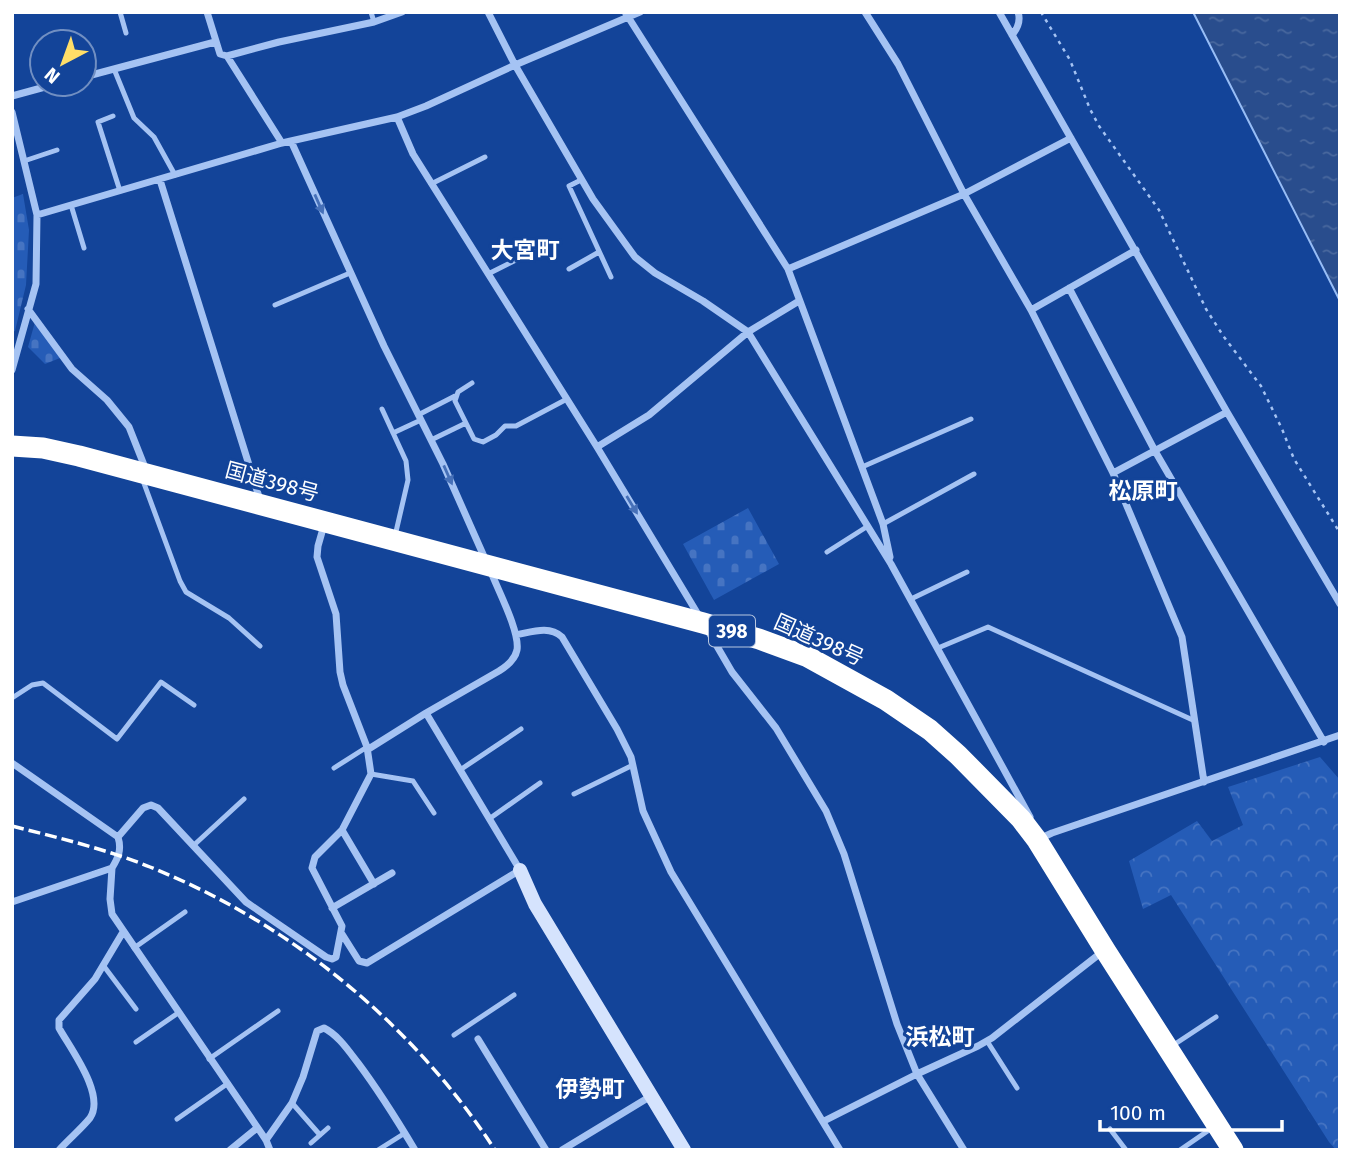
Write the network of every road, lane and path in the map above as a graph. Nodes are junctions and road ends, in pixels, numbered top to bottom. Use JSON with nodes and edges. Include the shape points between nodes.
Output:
{"nodes":[{"id":1,"x":120,"y":12,"type":"edge"},
{"id":2,"x":207,"y":12,"type":"edge"},
{"id":3,"x":371,"y":12,"type":"edge"},
{"id":4,"x":402,"y":12,"type":"edge"},
{"id":5,"x":488,"y":12,"type":"edge"},
{"id":6,"x":639,"y":12,"type":"edge"},
{"id":7,"x":865,"y":12,"type":"edge"},
{"id":8,"x":999,"y":12,"type":"edge"},
{"id":9,"x":1018,"y":12,"type":"edge"},
{"id":10,"x":1041,"y":12,"type":"edge"},
{"id":11,"x":627,"y":15,"type":"edge"},
{"id":12,"x":374,"y":22,"type":"junction"},
{"id":13,"x":126,"y":33,"type":"dead end"},
{"id":14,"x":1012,"y":35,"type":"junction"},
{"id":15,"x":215,"y":42,"type":"junction"},
{"id":16,"x":227,"y":56,"type":"junction"},
{"id":17,"x":515,"y":65,"type":"junction"},
{"id":18,"x":114,"y":69,"type":"junction"},
{"id":19,"x":98,"y":73,"type":"edge"},
{"id":20,"x":12,"y":113,"type":"edge"},
{"id":21,"x":113,"y":116,"type":"dead end"},
{"id":22,"x":397,"y":117,"type":"junction"},
{"id":23,"x":1071,"y":138,"type":"junction"},
{"id":24,"x":16,"y":141,"type":"edge"},
{"id":25,"x":291,"y":141,"type":"junction"},
{"id":26,"x":282,"y":143,"type":"junction"},
{"id":27,"x":57,"y":150,"type":"dead end"},
{"id":28,"x":485,"y":157,"type":"dead end"},
{"id":29,"x":24,"y":161,"type":"junction"},
{"id":30,"x":176,"y":175,"type":"junction"},
{"id":31,"x":160,"y":180,"type":"junction"},
{"id":32,"x":581,"y":180,"type":"junction"},
{"id":33,"x":431,"y":184,"type":"junction"},
{"id":34,"x":120,"y":191,"type":"junction"},
{"id":35,"x":964,"y":194,"type":"junction"},
{"id":36,"x":71,"y":205,"type":"junction"},
{"id":37,"x":37,"y":215,"type":"junction"},
{"id":38,"x":548,"y":244,"type":"dead end"},
{"id":39,"x":84,"y":248,"type":"dead end"},
{"id":40,"x":1136,"y":250,"type":"junction"},
{"id":41,"x":599,"y":252,"type":"junction"},
{"id":42,"x":569,"y":269,"type":"dead end"},
{"id":43,"x":788,"y":269,"type":"junction"},
{"id":44,"x":350,"y":273,"type":"junction"},
{"id":45,"x":488,"y":274,"type":"junction"},
{"id":46,"x":611,"y":277,"type":"dead end"},
{"id":47,"x":1069,"y":288,"type":"junction"},
{"id":48,"x":799,"y":301,"type":"junction"},
{"id":49,"x":275,"y":305,"type":"dead end"},
{"id":50,"x":29,"y":309,"type":"junction"},
{"id":51,"x":1031,"y":310,"type":"junction"},
{"id":52,"x":748,"y":332,"type":"junction"},
{"id":53,"x":12,"y":370,"type":"edge"},
{"id":54,"x":472,"y":383,"type":"dead end"},
{"id":55,"x":456,"y":396,"type":"junction"},
{"id":56,"x":567,"y":399,"type":"junction"},
{"id":57,"x":382,"y":409,"type":"dead end"},
{"id":58,"x":1227,"y":412,"type":"junction"},
{"id":59,"x":420,"y":417,"type":"junction"},
{"id":60,"x":971,"y":419,"type":"dead end"},
{"id":61,"x":466,"y":423,"type":"junction"},
{"id":62,"x":393,"y":433,"type":"junction"},
{"id":63,"x":431,"y":440,"type":"junction"},
{"id":64,"x":12,"y":446,"type":"edge"},
{"id":65,"x":597,"y":447,"type":"junction"},
{"id":66,"x":1155,"y":451,"type":"junction"},
{"id":67,"x":862,"y":467,"type":"junction"},
{"id":68,"x":143,"y":473,"type":"junction"},
{"id":69,"x":1113,"y":473,"type":"junction"},
{"id":70,"x":974,"y":474,"type":"dead end"},
{"id":71,"x":261,"y":505,"type":"junction"},
{"id":72,"x":325,"y":521,"type":"junction"},
{"id":73,"x":883,"y":524,"type":"junction"},
{"id":74,"x":868,"y":526,"type":"junction"},
{"id":75,"x":1340,"y":533,"type":"edge"},
{"id":76,"x":394,"y":539,"type":"junction"},
{"id":77,"x":827,"y":552,"type":"dead end"},
{"id":78,"x":488,"y":564,"type":"junction"},
{"id":79,"x":891,"y":564,"type":"junction"},
{"id":80,"x":967,"y":572,"type":"dead end"},
{"id":81,"x":911,"y":600,"type":"junction"},
{"id":82,"x":1340,"y":604,"type":"edge"},
{"id":83,"x":703,"y":623,"type":"junction"},
{"id":84,"x":516,"y":635,"type":"junction"},
{"id":85,"x":260,"y":646,"type":"dead end"},
{"id":86,"x":938,"y":648,"type":"junction"},
{"id":87,"x":12,"y":698,"type":"edge"},
{"id":88,"x":194,"y":705,"type":"dead end"},
{"id":89,"x":426,"y":713,"type":"junction"},
{"id":90,"x":1195,"y":721,"type":"junction"},
{"id":91,"x":521,"y":729,"type":"dead end"},
{"id":92,"x":1340,"y":735,"type":"edge"},
{"id":93,"x":1324,"y":742,"type":"junction"},
{"id":94,"x":367,"y":748,"type":"junction"},
{"id":95,"x":12,"y":763,"type":"edge"},
{"id":96,"x":633,"y":765,"type":"junction"},
{"id":97,"x":334,"y":768,"type":"dead end"},
{"id":98,"x":460,"y":770,"type":"junction"},
{"id":99,"x":371,"y":774,"type":"junction"},
{"id":100,"x":1204,"y":782,"type":"junction"},
{"id":101,"x":540,"y":783,"type":"dead end"},
{"id":102,"x":575,"y":794,"type":"dead end"},
{"id":103,"x":244,"y":799,"type":"dead end"},
{"id":104,"x":434,"y":813,"type":"dead end"},
{"id":105,"x":489,"y":819,"type":"junction"},
{"id":106,"x":342,"y":830,"type":"junction"},
{"id":107,"x":118,"y":837,"type":"junction"},
{"id":108,"x":1037,"y":840,"type":"junction"},
{"id":109,"x":194,"y":845,"type":"junction"},
{"id":110,"x":111,"y":868,"type":"junction"},
{"id":111,"x":520,"y":870,"type":"junction"},
{"id":112,"x":392,"y":873,"type":"dead end"},
{"id":113,"x":374,"y":884,"type":"junction"},
{"id":114,"x":12,"y":902,"type":"edge"},
{"id":115,"x":332,"y":908,"type":"junction"},
{"id":116,"x":185,"y":912,"type":"dead end"},
{"id":117,"x":123,"y":932,"type":"junction"},
{"id":118,"x":342,"y":933,"type":"junction"},
{"id":119,"x":134,"y":948,"type":"junction"},
{"id":120,"x":1105,"y":950,"type":"junction"},
{"id":121,"x":103,"y":965,"type":"junction"},
{"id":122,"x":514,"y":995,"type":"dead end"},
{"id":123,"x":136,"y":1009,"type":"dead end"},
{"id":124,"x":278,"y":1011,"type":"dead end"},
{"id":125,"x":178,"y":1013,"type":"junction"},
{"id":126,"x":1216,"y":1017,"type":"dead end"},
{"id":127,"x":469,"y":1025,"type":"junction"},
{"id":128,"x":454,"y":1035,"type":"dead end"},
{"id":129,"x":478,"y":1039,"type":"joint"},
{"id":130,"x":986,"y":1041,"type":"junction"},
{"id":131,"x":136,"y":1042,"type":"dead end"},
{"id":132,"x":1168,"y":1048,"type":"junction"},
{"id":133,"x":209,"y":1059,"type":"junction"},
{"id":134,"x":917,"y":1074,"type":"junction"},
{"id":135,"x":227,"y":1084,"type":"junction"},
{"id":136,"x":1017,"y":1088,"type":"dead end"},
{"id":137,"x":651,"y":1096,"type":"junction"},
{"id":138,"x":292,"y":1103,"type":"junction"},
{"id":139,"x":177,"y":1119,"type":"dead end"},
{"id":140,"x":824,"y":1121,"type":"junction"},
{"id":141,"x":1217,"y":1124,"type":"junction"},
{"id":142,"x":257,"y":1128,"type":"junction"},
{"id":143,"x":328,"y":1128,"type":"dead end"},
{"id":144,"x":1110,"y":1129,"type":"dead end"},
{"id":145,"x":405,"y":1133,"type":"junction"},
{"id":146,"x":320,"y":1135,"type":"junction"},
{"id":147,"x":266,"y":1140,"type":"junction"},
{"id":148,"x":311,"y":1143,"type":"dead end"},
{"id":149,"x":59,"y":1150,"type":"edge"},
{"id":150,"x":230,"y":1150,"type":"edge"},
{"id":151,"x":270,"y":1150,"type":"edge"},
{"id":152,"x":378,"y":1150,"type":"edge"},
{"id":153,"x":415,"y":1150,"type":"edge"},
{"id":154,"x":546,"y":1150,"type":"edge"},
{"id":155,"x":562,"y":1150,"type":"edge"},
{"id":156,"x":684,"y":1150,"type":"edge"},
{"id":157,"x":840,"y":1150,"type":"edge"},
{"id":158,"x":964,"y":1150,"type":"edge"},
{"id":159,"x":1126,"y":1150,"type":"edge"},
{"id":160,"x":1180,"y":1150,"type":"edge"},
{"id":161,"x":1233,"y":1150,"type":"edge"}],
"edges":[{"from":1,"to":13,"type":"lane"},
{"from":2,"to":15,"type":"street"},
{"from":3,"to":12,"type":"lane"},
{"from":4,"to":12,"type":"street"},
{"from":5,"to":17,"type":"street"},
{"from":6,"to":11,"type":"street"},
{"from":7,"to":35,"type":"street","via":[[898,64]]},
{"from":8,"to":14,"type":"street"},
{"from":9,"to":14,"type":"street","via":[[1020,20]]},
{"from":10,"to":75,"type":"path","via":[[1070,60],[1099,126],[1152,200],[1195,290],[1261,386],[1294,459]]},
{"from":11,"to":17,"type":"street"},
{"from":11,"to":43,"type":"street"},
{"from":12,"to":16,"type":"street"},
{"from":14,"to":23,"type":"street"},
{"from":15,"to":16,"type":"street","via":[[220,54]]},
{"from":15,"to":18,"type":"street"},
{"from":16,"to":26,"type":"street"},
{"from":17,"to":22,"type":"street"},
{"from":17,"to":32,"type":"street"},
{"from":18,"to":19,"type":"street"},
{"from":18,"to":30,"type":"lane","via":[[134,118],[154,136]]},
{"from":20,"to":24,"type":"street"},
{"from":21,"to":34,"type":"lane","via":[[98,122]]},
{"from":22,"to":25,"type":"street"},
{"from":22,"to":33,"type":"street"},
{"from":23,"to":35,"type":"street"},
{"from":23,"to":40,"type":"street"},
{"from":24,"to":29,"type":"street"},
{"from":25,"to":26,"type":"street"},
{"from":25,"to":44,"type":"street","one_way":true},
{"from":26,"to":30,"type":"street"},
{"from":27,"to":29,"type":"lane"},
{"from":28,"to":33,"type":"lane"},
{"from":29,"to":37,"type":"street"},
{"from":30,"to":31,"type":"street"},
{"from":31,"to":34,"type":"street"},
{"from":31,"to":71,"type":"street"},
{"from":32,"to":41,"type":"lane","via":[[569,186]]},
{"from":32,"to":52,"type":"street","via":[[635,257]]},
{"from":33,"to":45,"type":"street"},
{"from":34,"to":36,"type":"street"},
{"from":35,"to":43,"type":"street"},
{"from":35,"to":51,"type":"street"},
{"from":36,"to":37,"type":"street"},
{"from":36,"to":39,"type":"lane"},
{"from":37,"to":50,"type":"street","via":[[36,284]]},
{"from":38,"to":45,"type":"lane"},
{"from":40,"to":47,"type":"street"},
{"from":40,"to":58,"type":"street"},
{"from":41,"to":42,"type":"lane"},
{"from":41,"to":46,"type":"lane"},
{"from":43,"to":48,"type":"street"},
{"from":44,"to":49,"type":"lane"},
{"from":44,"to":59,"type":"street"},
{"from":45,"to":56,"type":"street"},
{"from":47,"to":51,"type":"street"},
{"from":47,"to":66,"type":"street"},
{"from":48,"to":52,"type":"street"},
{"from":48,"to":67,"type":"street"},
{"from":50,"to":53,"type":"street"},
{"from":50,"to":68,"type":"street","via":[[72,369],[129,427]]},
{"from":51,"to":69,"type":"street"},
{"from":52,"to":65,"type":"street","via":[[649,415]]},
{"from":52,"to":74,"type":"street"},
{"from":54,"to":55,"type":"lane"},
{"from":55,"to":59,"type":"lane"},
{"from":55,"to":61,"type":"lane"},
{"from":56,"to":61,"type":"lane","via":[[516,426],[505,426],[482,442],[474,439]]},
{"from":56,"to":65,"type":"street"},
{"from":57,"to":62,"type":"lane"},
{"from":58,"to":66,"type":"street"},
{"from":58,"to":82,"type":"street"},
{"from":59,"to":62,"type":"lane"},
{"from":59,"to":63,"type":"street"},
{"from":60,"to":67,"type":"lane"},
{"from":61,"to":63,"type":"lane"},
{"from":62,"to":76,"type":"lane","via":[[406,461],[408,480]]},
{"from":63,"to":78,"type":"street","one_way":true},
{"from":64,"to":68,"type":"highway","name":"国道398号","number":"398","via":[[43,448]]},
{"from":65,"to":83,"type":"street","one_way":true},
{"from":66,"to":69,"type":"street"},
{"from":66,"to":93,"type":"street"},
{"from":67,"to":73,"type":"street"},
{"from":68,"to":71,"type":"highway","name":"国道398号","number":"398"},
{"from":68,"to":85,"type":"lane","via":[[186,592],[229,618]]},
{"from":69,"to":90,"type":"street","via":[[1182,637]]},
{"from":70,"to":73,"type":"lane"},
{"from":71,"to":72,"type":"highway","name":"国道398号","number":"398"},
{"from":72,"to":76,"type":"highway","name":"国道398号","number":"398"},
{"from":72,"to":94,"type":"street","via":[[317,557],[336,614],[343,685]]},
{"from":73,"to":79,"type":"street"},
{"from":74,"to":77,"type":"lane"},
{"from":74,"to":79,"type":"street"},
{"from":76,"to":78,"type":"highway","name":"国道398号","number":"398"},
{"from":78,"to":83,"type":"highway","name":"国道398号","number":"398"},
{"from":78,"to":84,"type":"street"},
{"from":79,"to":81,"type":"street"},
{"from":80,"to":81,"type":"lane"},
{"from":81,"to":86,"type":"street"},
{"from":83,"to":108,"type":"highway","name":"国道398号","number":"398","via":[[808,657],[887,700],[958,755]]},
{"from":83,"to":134,"type":"street","via":[[732,672],[776,728],[826,811]]},
{"from":84,"to":89,"type":"street","via":[[515,657],[508,665]]},
{"from":84,"to":96,"type":"street","via":[[546,630],[562,637]]},
{"from":86,"to":90,"type":"lane","via":[[988,627]]},
{"from":86,"to":108,"type":"street","via":[[1030,815]]},
{"from":87,"to":88,"type":"lane","via":[[43,683],[117,739],[161,682]]},
{"from":89,"to":94,"type":"street"},
{"from":89,"to":98,"type":"street"},
{"from":90,"to":100,"type":"street"},
{"from":91,"to":98,"type":"lane"},
{"from":92,"to":93,"type":"street"},
{"from":93,"to":100,"type":"street"},
{"from":94,"to":97,"type":"lane"},
{"from":94,"to":99,"type":"street"},
{"from":95,"to":107,"type":"street"},
{"from":96,"to":102,"type":"lane"},
{"from":96,"to":140,"type":"street","via":[[643,811],[671,872]]},
{"from":98,"to":105,"type":"street"},
{"from":99,"to":104,"type":"lane","via":[[413,781]]},
{"from":99,"to":106,"type":"street"},
{"from":100,"to":108,"type":"street"},
{"from":101,"to":105,"type":"lane"},
{"from":103,"to":109,"type":"lane"},
{"from":105,"to":111,"type":"street"},
{"from":106,"to":113,"type":"street"},
{"from":106,"to":115,"type":"street","via":[[315,857],[312,868]]},
{"from":107,"to":109,"type":"street","via":[[151,805]]},
{"from":107,"to":110,"type":"street","via":[[119,855]]},
{"from":108,"to":120,"type":"highway","name":"国道398号","number":"398"},
{"from":109,"to":118,"type":"street","via":[[246,902],[326,957],[336,957]]},
{"from":110,"to":114,"type":"street"},
{"from":110,"to":117,"type":"street","via":[[112,914]]},
{"from":111,"to":118,"type":"street","via":[[367,963],[359,961]]},
{"from":111,"to":137,"type":"street","via":[[535,904]]},
{"from":112,"to":113,"type":"street"},
{"from":113,"to":115,"type":"street"},
{"from":115,"to":118,"type":"street"},
{"from":116,"to":119,"type":"lane"},
{"from":117,"to":119,"type":"street"},
{"from":117,"to":121,"type":"street"},
{"from":119,"to":125,"type":"street"},
{"from":120,"to":130,"type":"street"},
{"from":120,"to":132,"type":"highway","name":"国道398号","number":"398"},
{"from":121,"to":123,"type":"lane"},
{"from":121,"to":149,"type":"street","via":[[59,1020],[59,1028],[89,1080],[93,1110]]},
{"from":122,"to":127,"type":"lane"},
{"from":124,"to":133,"type":"lane"},
{"from":125,"to":131,"type":"lane"},
{"from":125,"to":133,"type":"street"},
{"from":126,"to":132,"type":"lane"},
{"from":127,"to":128,"type":"lane"},
{"from":127,"to":129,"type":"lane"},
{"from":129,"to":154,"type":"street"},
{"from":130,"to":134,"type":"street"},
{"from":130,"to":136,"type":"lane"},
{"from":132,"to":141,"type":"highway","name":"国道398号","number":"398"},
{"from":133,"to":135,"type":"street"},
{"from":134,"to":140,"type":"street"},
{"from":134,"to":158,"type":"street"},
{"from":135,"to":139,"type":"lane"},
{"from":135,"to":142,"type":"street"},
{"from":137,"to":155,"type":"street"},
{"from":137,"to":156,"type":"street"},
{"from":138,"to":145,"type":"street","via":[[317,1031],[324,1028],[345,1045]]},
{"from":138,"to":146,"type":"lane"},
{"from":138,"to":147,"type":"street"},
{"from":140,"to":157,"type":"street"},
{"from":141,"to":160,"type":"lane"},
{"from":141,"to":161,"type":"highway","name":"国道398号","number":"398"},
{"from":142,"to":147,"type":"street"},
{"from":142,"to":150,"type":"street"},
{"from":143,"to":146,"type":"lane"},
{"from":144,"to":159,"type":"lane"},
{"from":145,"to":152,"type":"lane"},
{"from":145,"to":153,"type":"street"},
{"from":146,"to":148,"type":"lane"},
{"from":147,"to":151,"type":"street"}]}
